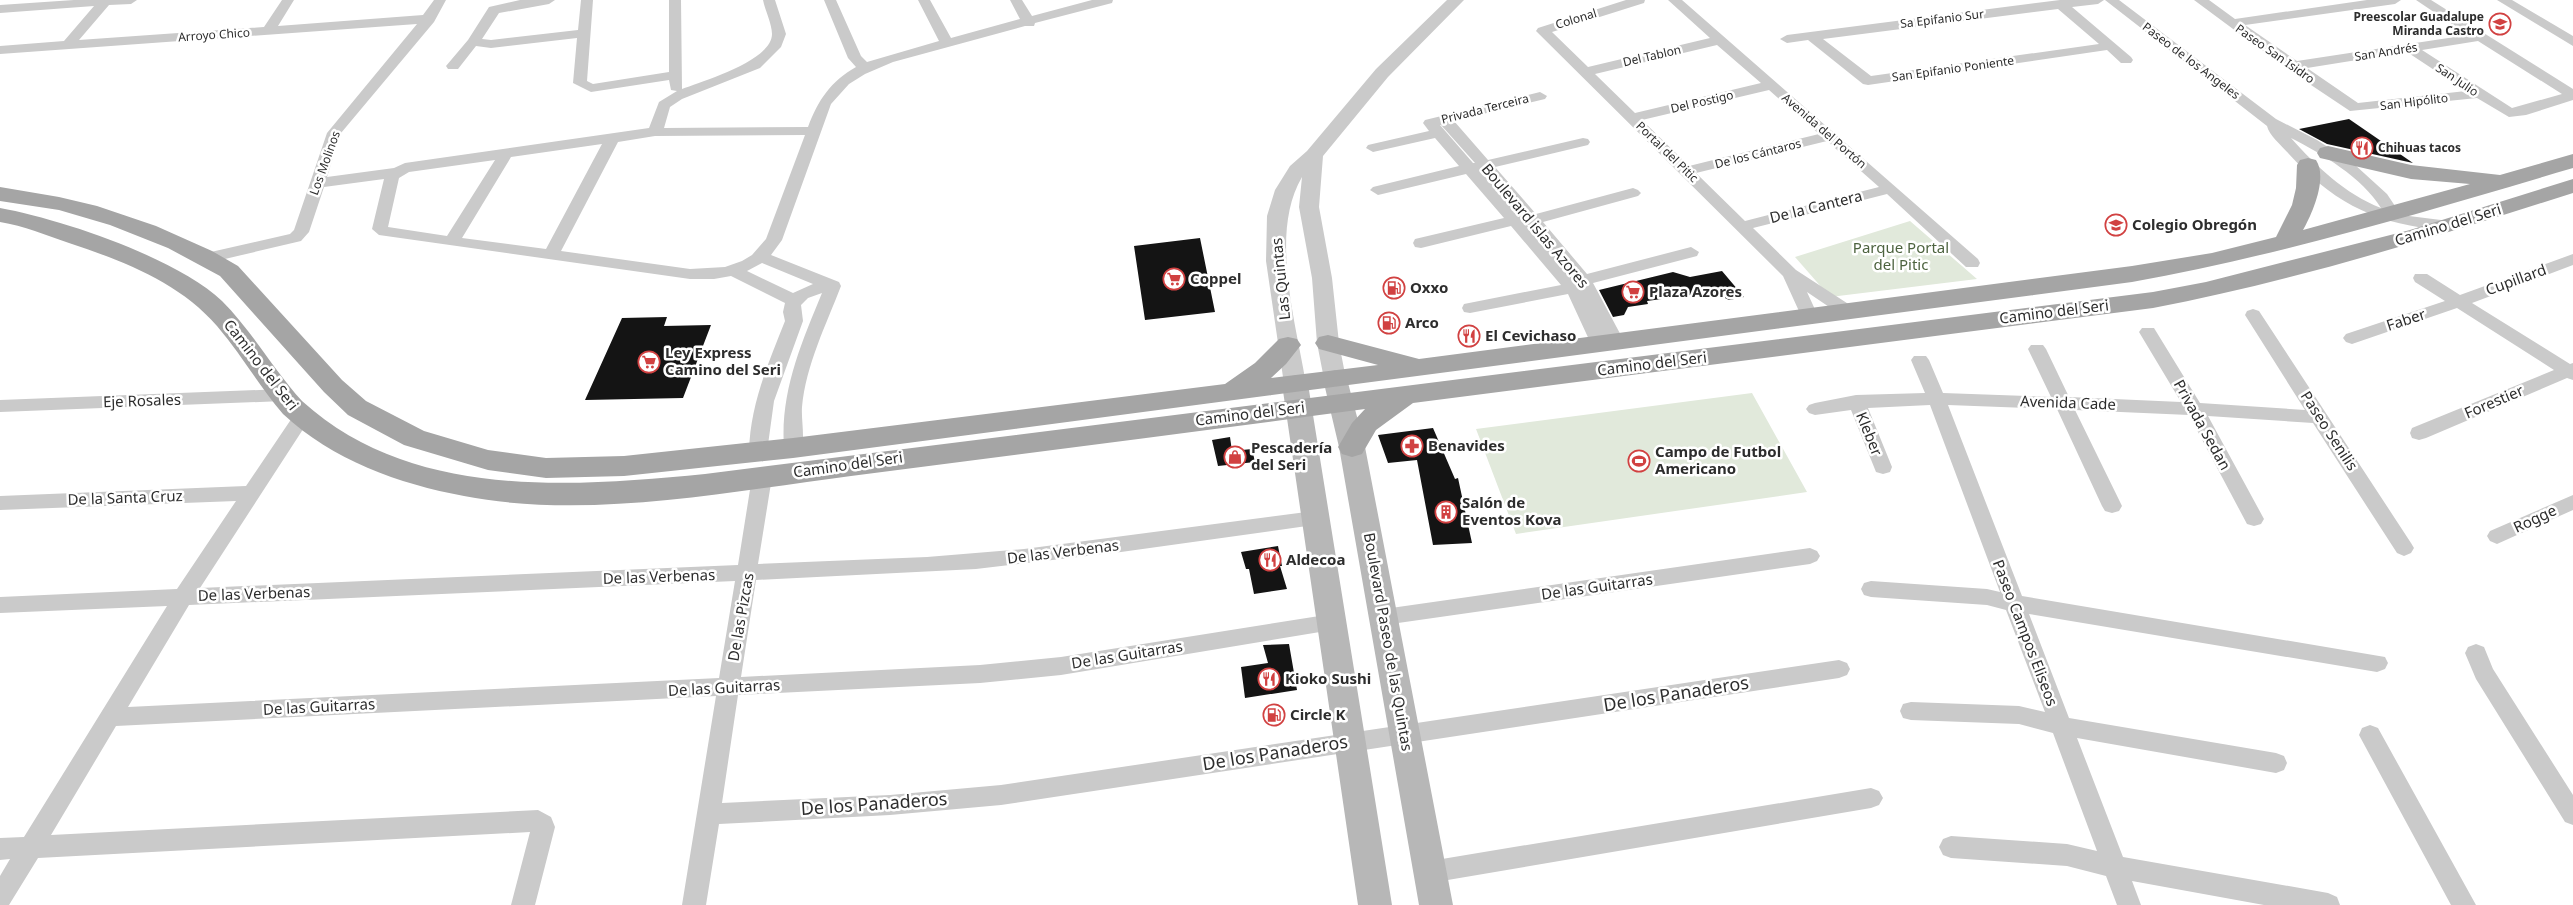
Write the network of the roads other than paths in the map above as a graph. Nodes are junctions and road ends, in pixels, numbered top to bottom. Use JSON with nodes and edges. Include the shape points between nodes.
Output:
{"nodes":[{"id":1,"x":131,"y":0,"type":"edge"},
{"id":2,"x":288,"y":0,"type":"edge"},
{"id":3,"x":440,"y":0,"type":"edge"},
{"id":4,"x":549,"y":0,"type":"edge"},
{"id":5,"x":587,"y":0,"type":"edge"},
{"id":6,"x":675,"y":0,"type":"edge"},
{"id":7,"x":769,"y":0,"type":"edge"},
{"id":8,"x":830,"y":0,"type":"edge"},
{"id":9,"x":924,"y":0,"type":"edge"},
{"id":10,"x":1016,"y":0,"type":"edge"},
{"id":11,"x":1106,"y":0,"type":"edge"},
{"id":12,"x":1456,"y":0,"type":"edge"},
{"id":13,"x":1639,"y":0,"type":"edge"},
{"id":14,"x":1674,"y":0,"type":"edge"},
{"id":15,"x":2098,"y":0,"type":"edge"},
{"id":16,"x":2111,"y":0,"type":"edge"},
{"id":17,"x":2200,"y":0,"type":"edge"},
{"id":18,"x":2395,"y":0,"type":"edge"},
{"id":19,"x":2422,"y":0,"type":"edge"},
{"id":20,"x":2503,"y":0,"type":"edge"},
{"id":21,"x":106,"y":1,"type":"edge"},
{"id":22,"x":2060,"y":4,"type":"junction"},
{"id":23,"x":0,"y":9,"type":"edge"},
{"id":24,"x":428,"y":19,"type":"junction"},
{"id":25,"x":1029,"y":22,"type":"junction"},
{"id":26,"x":2232,"y":23,"type":"junction"},
{"id":27,"x":2573,"y":24,"type":"edge"},
{"id":28,"x":2549,"y":27,"type":"junction"},
{"id":29,"x":268,"y":31,"type":"junction"},
{"id":30,"x":1543,"y":32,"type":"joint"},
{"id":31,"x":584,"y":33,"type":"junction"},
{"id":32,"x":1811,"y":36,"type":"junction"},
{"id":33,"x":2479,"y":37,"type":"junction"},
{"id":34,"x":1787,"y":39,"type":"dead end"},
{"id":35,"x":1720,"y":40,"type":"junction"},
{"id":36,"x":473,"y":42,"type":"junction"},
{"id":37,"x":2573,"y":42,"type":"edge"},
{"id":38,"x":947,"y":44,"type":"junction"},
{"id":39,"x":67,"y":46,"type":"junction"},
{"id":40,"x":2110,"y":46,"type":"junction"},
{"id":41,"x":2410,"y":48,"type":"junction"},
{"id":42,"x":0,"y":50,"type":"edge"},
{"id":43,"x":2126,"y":60,"type":"dead end"},
{"id":44,"x":453,"y":66,"type":"dead end"},
{"id":45,"x":2292,"y":66,"type":"junction"},
{"id":46,"x":864,"y":67,"type":"junction"},
{"id":47,"x":1585,"y":72,"type":"junction"},
{"id":48,"x":675,"y":75,"type":"junction"},
{"id":49,"x":1868,"y":81,"type":"junction"},
{"id":50,"x":1772,"y":85,"type":"junction"},
{"id":51,"x":1881,"y":90,"type":"dead end"},
{"id":52,"x":2477,"y":94,"type":"junction"},
{"id":53,"x":2573,"y":95,"type":"edge"},
{"id":54,"x":677,"y":96,"type":"junction"},
{"id":55,"x":1540,"y":96,"type":"dead end"},
{"id":56,"x":2351,"y":107,"type":"joint"},
{"id":57,"x":1632,"y":118,"type":"junction"},
{"id":58,"x":2270,"y":122,"type":"junction"},
{"id":59,"x":1438,"y":125,"type":"junction"},
{"id":60,"x":813,"y":131,"type":"junction"},
{"id":61,"x":655,"y":132,"type":"junction"},
{"id":62,"x":1830,"y":136,"type":"junction"},
{"id":63,"x":613,"y":137,"type":"junction"},
{"id":64,"x":1583,"y":142,"type":"dead end"},
{"id":65,"x":2289,"y":146,"type":"junction"},
{"id":66,"x":1373,"y":148,"type":"dead end"},
{"id":67,"x":507,"y":152,"type":"junction"},
{"id":68,"x":2316,"y":154,"type":"junction"},
{"id":69,"x":1314,"y":156,"type":"junction"},
{"id":70,"x":2573,"y":161,"type":"edge"},
{"id":71,"x":1478,"y":167,"type":"junction"},
{"id":72,"x":1686,"y":171,"type":"junction"},
{"id":73,"x":394,"y":173,"type":"junction"},
{"id":74,"x":2511,"y":181,"type":"junction"},
{"id":75,"x":317,"y":183,"type":"junction"},
{"id":76,"x":2573,"y":186,"type":"edge"},
{"id":77,"x":1890,"y":189,"type":"junction"},
{"id":78,"x":1378,"y":190,"type":"dead end"},
{"id":79,"x":1633,"y":193,"type":"dead end"},
{"id":80,"x":0,"y":194,"type":"edge"},
{"id":81,"x":0,"y":215,"type":"edge"},
{"id":82,"x":2390,"y":215,"type":"junction"},
{"id":83,"x":1515,"y":220,"type":"junction"},
{"id":84,"x":1534,"y":220,"type":"junction"},
{"id":85,"x":1743,"y":226,"type":"junction"},
{"id":86,"x":2449,"y":226,"type":"junction"},
{"id":87,"x":452,"y":241,"type":"junction"},
{"id":88,"x":2285,"y":242,"type":"junction"},
{"id":89,"x":1421,"y":243,"type":"dead end"},
{"id":90,"x":2381,"y":245,"type":"junction"},
{"id":91,"x":1691,"y":252,"type":"dead end"},
{"id":92,"x":550,"y":256,"type":"junction"},
{"id":93,"x":761,"y":257,"type":"junction"},
{"id":94,"x":208,"y":258,"type":"junction"},
{"id":95,"x":2573,"y":259,"type":"edge"},
{"id":96,"x":1972,"y":263,"type":"dead end"},
{"id":97,"x":734,"y":271,"type":"junction"},
{"id":98,"x":1790,"y":274,"type":"junction"},
{"id":99,"x":2421,"y":278,"type":"dead end"},
{"id":100,"x":1578,"y":284,"type":"junction"},
{"id":101,"x":833,"y":286,"type":"junction"},
{"id":102,"x":795,"y":301,"type":"junction"},
{"id":103,"x":2459,"y":302,"type":"junction"},
{"id":104,"x":1470,"y":308,"type":"dead end"},
{"id":105,"x":1847,"y":311,"type":"junction"},
{"id":106,"x":2253,"y":315,"type":"dead end"},
{"id":107,"x":1809,"y":316,"type":"junction"},
{"id":108,"x":794,"y":321,"type":"junction"},
{"id":109,"x":820,"y":321,"type":"junction"},
{"id":110,"x":2148,"y":332,"type":"dead end"},
{"id":111,"x":2352,"y":338,"type":"dead end"},
{"id":112,"x":1607,"y":342,"type":"junction"},
{"id":113,"x":1328,"y":343,"type":"junction"},
{"id":114,"x":1288,"y":345,"type":"junction"},
{"id":115,"x":2038,"y":349,"type":"dead end"},
{"id":116,"x":1920,"y":360,"type":"dead end"},
{"id":117,"x":1422,"y":367,"type":"junction"},
{"id":118,"x":2571,"y":371,"type":"edge"},
{"id":119,"x":772,"y":376,"type":"junction"},
{"id":120,"x":799,"y":376,"type":"junction"},
{"id":121,"x":1230,"y":391,"type":"junction"},
{"id":122,"x":1337,"y":391,"type":"junction"},
{"id":123,"x":1410,"y":394,"type":"junction"},
{"id":124,"x":283,"y":395,"type":"junction"},
{"id":125,"x":1297,"y":397,"type":"junction"},
{"id":126,"x":1936,"y":398,"type":"junction"},
{"id":127,"x":1856,"y":402,"type":"junction"},
{"id":128,"x":2064,"y":403,"type":"junction"},
{"id":129,"x":0,"y":406,"type":"edge"},
{"id":130,"x":2194,"y":408,"type":"junction"},
{"id":131,"x":1815,"y":409,"type":"dead end"},
{"id":132,"x":302,"y":417,"type":"junction"},
{"id":133,"x":2321,"y":417,"type":"junction"},
{"id":134,"x":2419,"y":433,"type":"dead end"},
{"id":135,"x":1352,"y":447,"type":"junction"},
{"id":136,"x":793,"y":448,"type":"junction"},
{"id":137,"x":758,"y":452,"type":"junction"},
{"id":138,"x":1883,"y":467,"type":"dead end"},
{"id":139,"x":762,"y":477,"type":"junction"},
{"id":140,"x":251,"y":493,"type":"junction"},
{"id":141,"x":2573,"y":502,"type":"edge"},
{"id":142,"x":0,"y":503,"type":"edge"},
{"id":143,"x":2112,"y":506,"type":"dead end"},
{"id":144,"x":1314,"y":518,"type":"junction"},
{"id":145,"x":2254,"y":519,"type":"dead end"},
{"id":146,"x":2497,"y":536,"type":"dead end"},
{"id":147,"x":2404,"y":548,"type":"dead end"},
{"id":148,"x":1810,"y":556,"type":"dead end"},
{"id":149,"x":748,"y":573,"type":"junction"},
{"id":150,"x":1871,"y":590,"type":"dead end"},
{"id":151,"x":183,"y":597,"type":"junction"},
{"id":152,"x":2012,"y":603,"type":"junction"},
{"id":153,"x":0,"y":605,"type":"edge"},
{"id":154,"x":1384,"y":618,"type":"junction"},
{"id":155,"x":1332,"y":622,"type":"junction"},
{"id":156,"x":2476,"y":653,"type":"dead end"},
{"id":157,"x":2377,"y":663,"type":"dead end"},
{"id":158,"x":1840,"y":669,"type":"dead end"},
{"id":159,"x":729,"y":688,"type":"junction"},
{"id":160,"x":1910,"y":711,"type":"dead end"},
{"id":161,"x":112,"y":717,"type":"junction"},
{"id":162,"x":2060,"y":726,"type":"junction"},
{"id":163,"x":1404,"y":736,"type":"junction"},
{"id":164,"x":2370,"y":736,"type":"dead end"},
{"id":165,"x":1351,"y":742,"type":"junction"},
{"id":166,"x":2276,"y":763,"type":"dead end"},
{"id":167,"x":1871,"y":798,"type":"dead end"},
{"id":168,"x":709,"y":814,"type":"junction"},
{"id":169,"x":2573,"y":815,"type":"edge"},
{"id":170,"x":1951,"y":847,"type":"dead end"},
{"id":171,"x":31,"y":848,"type":"junction"},
{"id":172,"x":0,"y":849,"type":"edge"},
{"id":173,"x":2115,"y":867,"type":"junction"},
{"id":174,"x":1430,"y":872,"type":"junction"},
{"id":175,"x":0,"y":898,"type":"edge"},
{"id":176,"x":522,"y":905,"type":"edge"},
{"id":177,"x":694,"y":905,"type":"edge"},
{"id":178,"x":1375,"y":905,"type":"edge"},
{"id":179,"x":1436,"y":905,"type":"edge"},
{"id":180,"x":2129,"y":905,"type":"edge"},
{"id":181,"x":2328,"y":905,"type":"edge"},
{"id":182,"x":2464,"y":905,"type":"edge"}],
"edges":[{"from":1,"to":21,"type":"street"},
{"from":2,"to":29,"type":"street"},
{"from":3,"to":24,"type":"street","name":"Los Molinos"},
{"from":4,"to":36,"type":"street","via":[[494,10]]},
{"from":5,"to":31,"type":"street"},
{"from":6,"to":48,"type":"street"},
{"from":7,"to":54,"type":"street","via":[[780,34],[776,44],[755,65]]},
{"from":8,"to":46,"type":"street","via":[[855,58]]},
{"from":9,"to":38,"type":"street"},
{"from":10,"to":25,"type":"street"},
{"from":11,"to":25,"type":"street"},
{"from":12,"to":69,"type":"street","name":"Las Quintas","via":[[1382,73]]},
{"from":13,"to":30,"type":"street","name":"Colonal"},
{"from":14,"to":35,"type":"street","name":"Avenida del Portón"},
{"from":15,"to":22,"type":"street","name":"Sa Epifanio Sur"},
{"from":16,"to":58,"type":"street","name":"Paseo de los Angeles"},
{"from":17,"to":26,"type":"street","name":"Paseo San Isidro"},
{"from":18,"to":26,"type":"street"},
{"from":19,"to":33,"type":"street"},
{"from":20,"to":28,"type":"street"},
{"from":21,"to":23,"type":"street"},
{"from":21,"to":39,"type":"street"},
{"from":22,"to":32,"type":"street","name":"Sa Epifanio Sur"},
{"from":22,"to":40,"type":"street"},
{"from":24,"to":29,"type":"street","name":"Arroyo Chico"},
{"from":24,"to":75,"type":"street","name":"Los Molinos","via":[[341,123]]},
{"from":25,"to":38,"type":"street"},
{"from":26,"to":45,"type":"street","name":"Paseo San Isidro"},
{"from":27,"to":28,"type":"street"},
{"from":28,"to":37,"type":"street"},
{"from":29,"to":39,"type":"street","name":"Arroyo Chico"},
{"from":30,"to":47,"type":"street","name":"Portal del Pitic"},
{"from":31,"to":36,"type":"street","via":[[491,44]]},
{"from":31,"to":48,"type":"street","via":[[580,83],[584,86],[591,88]]},
{"from":32,"to":34,"type":"street","name":"Sa Epifanio Sur"},
{"from":32,"to":49,"type":"street"},
{"from":33,"to":41,"type":"street","name":"San Andrés"},
{"from":33,"to":53,"type":"street"},
{"from":35,"to":47,"type":"street","name":"Del Tablon"},
{"from":35,"to":50,"type":"street","name":"Avenida del Portón"},
{"from":36,"to":44,"type":"street"},
{"from":38,"to":46,"type":"street"},
{"from":39,"to":42,"type":"street","name":"Arroyo Chico"},
{"from":40,"to":43,"type":"street"},
{"from":40,"to":49,"type":"street","name":"San Epifanio Poniente"},
{"from":41,"to":45,"type":"street","name":"San Andrés"},
{"from":41,"to":52,"type":"street","name":"San Julio"},
{"from":45,"to":56,"type":"street","name":"Paseo San Isidro"},
{"from":46,"to":60,"type":"street","via":[[846,77],[833,90]]},
{"from":47,"to":57,"type":"street","name":"Portal del Pitic"},
{"from":48,"to":54,"type":"street"},
{"from":49,"to":51,"type":"street"},
{"from":50,"to":57,"type":"street","name":"Del Postigo"},
{"from":50,"to":62,"type":"street","name":"Avenida del Portón"},
{"from":52,"to":53,"type":"street","name":"San Julio","via":[[2504,111],[2517,113]]},
{"from":52,"to":56,"type":"street","name":"San Hipólito","via":[[2362,109]]},
{"from":54,"to":61,"type":"street","via":[[664,105]]},
{"from":55,"to":59,"type":"street","name":"Privada Terceira"},
{"from":57,"to":72,"type":"street","name":"Portal del Pitic"},
{"from":58,"to":65,"type":"street"},
{"from":58,"to":68,"type":"street"},
{"from":59,"to":66,"type":"street","name":"Privada Terceira"},
{"from":59,"to":71,"type":"street","name":"Boulevard islas Azores"},
{"from":60,"to":61,"type":"street"},
{"from":60,"to":93,"type":"street","via":[[774,240]]},
{"from":61,"to":63,"type":"street"},
{"from":62,"to":72,"type":"street","name":"De los Cántaros"},
{"from":62,"to":77,"type":"street","name":"Avenida del Portón"},
{"from":63,"to":67,"type":"street"},
{"from":63,"to":92,"type":"street"},
{"from":64,"to":71,"type":"street"},
{"from":65,"to":68,"type":"street"},
{"from":65,"to":68,"type":"street"},
{"from":67,"to":73,"type":"street","via":[[405,168]]},
{"from":67,"to":87,"type":"street"},
{"from":68,"to":74,"type":"main road","via":[[2411,172]]},
{"from":68,"to":82,"type":"street","via":[[2354,199]]},
{"from":68,"to":82,"type":"street","via":[[2361,176],[2382,197]]},
{"from":68,"to":88,"type":"main road","via":[[2304,206]]},
{"from":69,"to":113,"type":"street","via":[[1309,207],[1322,278]]},
{"from":69,"to":114,"type":"street","name":"Las Quintas","via":[[1290,180],[1277,216],[1274,238]]},
{"from":70,"to":74,"type":"main road","name":"Camino del Seri"},
{"from":71,"to":78,"type":"street"},
{"from":71,"to":83,"type":"street","name":"Boulevard islas Azores"},
{"from":71,"to":84,"type":"street","name":"Boulevard islas Azores"},
{"from":72,"to":85,"type":"street","name":"Portal del Pitic"},
{"from":73,"to":75,"type":"street"},
{"from":73,"to":87,"type":"street","via":[[381,230]]},
{"from":74,"to":82,"type":"main road","name":"Camino del Seri"},
{"from":75,"to":94,"type":"street","name":"Los Molinos","via":[[301,232],[295,238]]},
{"from":76,"to":86,"type":"main road","name":"Camino del Seri"},
{"from":77,"to":85,"type":"street","name":"De la Cantera"},
{"from":77,"to":96,"type":"street","name":"Avenida del Portón"},
{"from":79,"to":84,"type":"street"},
{"from":80,"to":94,"type":"main road","name":"Camino del Seri","via":[[36,198],[108,218]]},
{"from":81,"to":124,"type":"main road","name":"Camino del Seri","via":[[40,224],[140,260],[180,280],[226,319]]},
{"from":82,"to":86,"type":"street"},
{"from":82,"to":88,"type":"main road","name":"Camino del Seri"},
{"from":82,"to":90,"type":"street"},
{"from":83,"to":84,"type":"street"},
{"from":83,"to":89,"type":"street"},
{"from":83,"to":100,"type":"street","name":"Boulevard islas Azores"},
{"from":84,"to":100,"type":"street","name":"Boulevard islas Azores"},
{"from":85,"to":98,"type":"street","name":"Portal del Pitic"},
{"from":86,"to":90,"type":"main road","name":"Camino del Seri"},
{"from":87,"to":92,"type":"street"},
{"from":88,"to":105,"type":"main road","name":"Camino del Seri","via":[[2212,260],[2141,272]]},
{"from":90,"to":123,"type":"main road","name":"Camino del Seri","via":[[2206,290],[2153,300]]},
{"from":91,"to":100,"type":"street"},
{"from":92,"to":97,"type":"street","via":[[701,275]]},
{"from":93,"to":97,"type":"street"},
{"from":93,"to":101,"type":"street"},
{"from":94,"to":137,"type":"main road","name":"Camino del Seri","via":[[229,271],[332,386],[357,408],[406,434],[438,446],[488,460],[546,468],[624,466]]},
{"from":95,"to":103,"type":"street","name":"Cupillard"},
{"from":97,"to":102,"type":"street"},
{"from":98,"to":105,"type":"street","name":"Portal del Pitic"},
{"from":98,"to":107,"type":"street","name":"Portal del Pitic"},
{"from":99,"to":103,"type":"street"},
{"from":100,"to":104,"type":"street"},
{"from":100,"to":112,"type":"street","name":"Boulevard islas Azores"},
{"from":101,"to":102,"type":"street","via":[[814,288]]},
{"from":101,"to":109,"type":"street"},
{"from":102,"to":108,"type":"street","via":[[791,314]]},
{"from":103,"to":111,"type":"street","name":"Faber"},
{"from":103,"to":118,"type":"street"},
{"from":105,"to":107,"type":"main road","name":"Camino del Seri"},
{"from":106,"to":133,"type":"street","name":"Paseo Senilis"},
{"from":107,"to":112,"type":"main road","name":"Camino del Seri"},
{"from":108,"to":109,"type":"street"},
{"from":108,"to":119,"type":"street"},
{"from":109,"to":120,"type":"street"},
{"from":110,"to":130,"type":"street","name":"Privada Sedan"},
{"from":112,"to":117,"type":"main road","name":"Camino del Seri"},
{"from":113,"to":117,"type":"main road"},
{"from":113,"to":122,"type":"street"},
{"from":114,"to":121,"type":"main road","via":[[1262,373]]},
{"from":114,"to":125,"type":"street","name":"Las Quintas"},
{"from":115,"to":128,"type":"street"},
{"from":116,"to":126,"type":"street","name":"Paseo Campos Eliseos"},
{"from":117,"to":122,"type":"main road","name":"Camino del Seri"},
{"from":118,"to":134,"type":"street","name":"Forestier"},
{"from":119,"to":120,"type":"street"},
{"from":119,"to":137,"type":"street","via":[[761,408]]},
{"from":120,"to":136,"type":"street","via":[[791,414]]},
{"from":121,"to":125,"type":"main road","name":"Camino del Seri"},
{"from":121,"to":136,"type":"main road","name":"Camino del Seri"},
{"from":122,"to":123,"type":"main road","name":"Camino del Seri"},
{"from":122,"to":125,"type":"main road","name":"Camino del Seri"},
{"from":122,"to":135,"type":"main road","name":"Boulevard Paseo de las Quintas"},
{"from":123,"to":135,"type":"main road","via":[[1360,428]]},
{"from":124,"to":129,"type":"street","name":"Eje Rosales"},
{"from":124,"to":132,"type":"main road","name":"Camino del Seri"},
{"from":125,"to":139,"type":"main road","name":"Camino del Seri"},
{"from":125,"to":144,"type":"main road"},
{"from":126,"to":127,"type":"street","name":"Avenida Cade"},
{"from":126,"to":128,"type":"street","name":"Avenida Cade"},
{"from":126,"to":152,"type":"street","name":"Paseo Campos Eliseos"},
{"from":127,"to":131,"type":"street","name":"Avenida Cade"},
{"from":127,"to":138,"type":"street","name":"Kleber"},
{"from":128,"to":130,"type":"street","name":"Avenida Cade"},
{"from":128,"to":143,"type":"street"},
{"from":130,"to":133,"type":"street","name":"Avenida Cade"},
{"from":130,"to":145,"type":"street","name":"Privada Sedan"},
{"from":132,"to":139,"type":"main road","name":"Camino del Seri","via":[[341,443],[376,460],[429,479],[491,489],[598,494]]},
{"from":132,"to":140,"type":"street"},
{"from":133,"to":147,"type":"street","name":"Paseo Senilis"},
{"from":135,"to":154,"type":"main road","name":"Boulevard Paseo de las Quintas"},
{"from":136,"to":137,"type":"main road","name":"Camino del Seri"},
{"from":139,"to":149,"type":"street","name":"De las Pizcas"},
{"from":140,"to":142,"type":"street","name":"De la Santa Cruz"},
{"from":140,"to":151,"type":"street"},
{"from":141,"to":146,"type":"street","name":"Rogge"},
{"from":144,"to":149,"type":"street","name":"De las Verbenas","via":[[1000,560]]},
{"from":144,"to":155,"type":"main road"},
{"from":148,"to":154,"type":"street","name":"De las Guitarras"},
{"from":149,"to":151,"type":"street","name":"De las Verbenas"},
{"from":149,"to":159,"type":"street","name":"De las Pizcas"},
{"from":150,"to":152,"type":"street","via":[[1988,597]]},
{"from":151,"to":153,"type":"street","name":"De las Verbenas"},
{"from":151,"to":161,"type":"street"},
{"from":152,"to":157,"type":"street"},
{"from":152,"to":162,"type":"street","name":"Paseo Campos Eliseos"},
{"from":154,"to":163,"type":"main road","name":"Boulevard Paseo de las Quintas"},
{"from":155,"to":159,"type":"street","name":"De las Guitarras","via":[[1061,666],[980,674]]},
{"from":155,"to":165,"type":"main road"},
{"from":156,"to":169,"type":"street","via":[[2484,673]]},
{"from":158,"to":163,"type":"street","name":"De los Panaderos"},
{"from":159,"to":161,"type":"street","name":"De las Guitarras"},
{"from":159,"to":168,"type":"street","name":"De las Pizcas"},
{"from":160,"to":162,"type":"street","via":[[2001,713]]},
{"from":161,"to":171,"type":"street"},
{"from":162,"to":166,"type":"street"},
{"from":162,"to":173,"type":"street","name":"Paseo Campos Eliseos"},
{"from":163,"to":165,"type":"street","name":"De los Panaderos"},
{"from":163,"to":174,"type":"main road","name":"Boulevard Paseo de las Quintas"},
{"from":164,"to":182,"type":"street"},
{"from":165,"to":168,"type":"street","name":"De los Panaderos","via":[[1001,795],[890,805]]},
{"from":165,"to":178,"type":"main road"},
{"from":167,"to":174,"type":"street"},
{"from":168,"to":177,"type":"street","name":"De las Pizcas"},
{"from":170,"to":173,"type":"street","via":[[2067,855]]},
{"from":171,"to":172,"type":"street"},
{"from":171,"to":175,"type":"street"},
{"from":171,"to":176,"type":"street","via":[[538,821],[543,827]]},
{"from":173,"to":180,"type":"street","name":"Paseo Campos Eliseos"},
{"from":173,"to":181,"type":"street"},
{"from":174,"to":179,"type":"main road","name":"Boulevard Paseo de las Quintas"}]}
